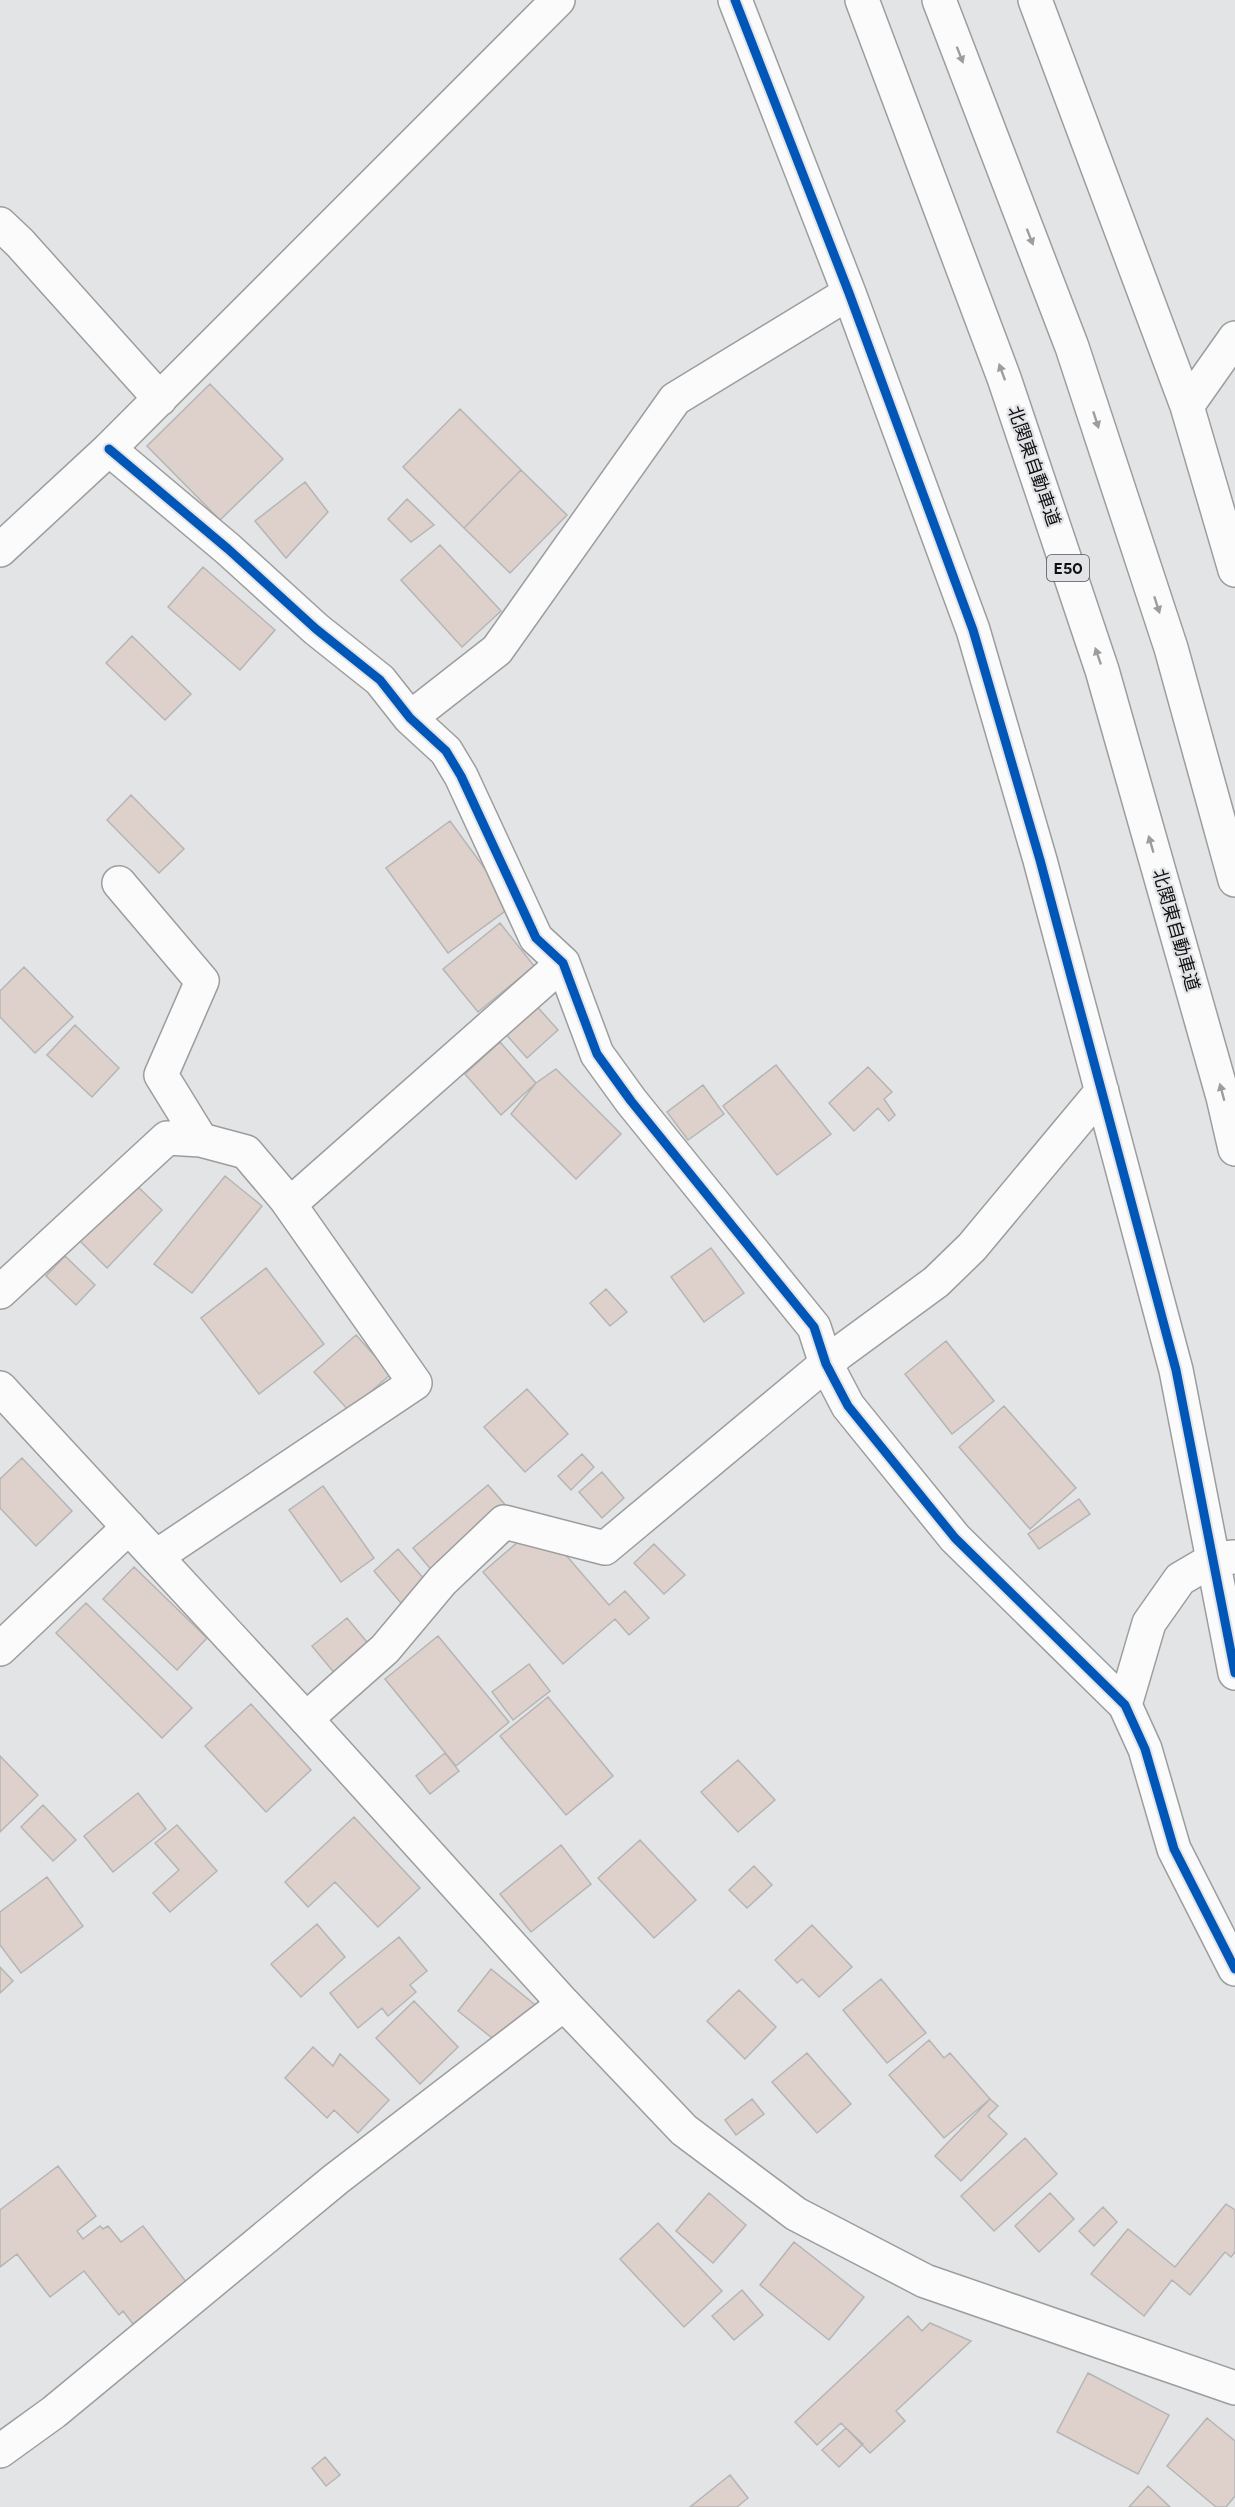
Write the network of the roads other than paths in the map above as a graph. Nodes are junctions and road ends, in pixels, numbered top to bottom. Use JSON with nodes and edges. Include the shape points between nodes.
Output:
{"nodes":[{"id":1,"x":558,"y":0,"type":"edge"},
{"id":2,"x":735,"y":0,"type":"edge"},
{"id":3,"x":862,"y":0,"type":"edge"},
{"id":4,"x":939,"y":0,"type":"edge"},
{"id":5,"x":1035,"y":0,"type":"edge"},
{"id":6,"x":0,"y":224,"type":"edge"},
{"id":7,"x":849,"y":293,"type":"junction"},
{"id":8,"x":1235,"y":339,"type":"edge"},
{"id":9,"x":160,"y":399,"type":"junction"},
{"id":10,"x":1187,"y":406,"type":"junction"},
{"id":11,"x":109,"y":449,"type":"junction"},
{"id":12,"x":0,"y":550,"type":"edge"},
{"id":13,"x":1235,"y":570,"type":"edge"},
{"id":14,"x":410,"y":718,"type":"junction"},
{"id":15,"x":1235,"y":880,"type":"edge"},
{"id":16,"x":119,"y":884,"type":"dead end"},
{"id":17,"x":563,"y":963,"type":"junction"},
{"id":18,"x":1102,"y":1091,"type":"junction"},
{"id":19,"x":201,"y":1140,"type":"junction"},
{"id":20,"x":1235,"y":1149,"type":"edge"},
{"id":21,"x":285,"y":1198,"type":"junction"},
{"id":22,"x":0,"y":1292,"type":"edge"},
{"id":23,"x":825,"y":1364,"type":"junction"},
{"id":24,"x":0,"y":1388,"type":"edge"},
{"id":25,"x":129,"y":1527,"type":"junction"},
{"id":26,"x":157,"y":1556,"type":"junction"},
{"id":27,"x":1225,"y":1558,"type":"edge"},
{"id":28,"x":0,"y":1648,"type":"edge"},
{"id":29,"x":1235,"y":1673,"type":"edge"},
{"id":30,"x":1125,"y":1705,"type":"junction"},
{"id":31,"x":306,"y":1719,"type":"junction"},
{"id":32,"x":1235,"y":1970,"type":"edge"},
{"id":33,"x":564,"y":2004,"type":"junction"},
{"id":34,"x":1235,"y":2388,"type":"edge"},
{"id":35,"x":0,"y":2451,"type":"edge"}],
"edges":[{"from":1,"to":9,"type":"main road"},
{"from":2,"to":7,"type":"main road"},
{"from":20,"to":3,"type":"main road","name":"北関東自動車道","number":"E50","one_way":true,"via":[[1102,670],[1004,378]]},
{"from":4,"to":15,"type":"main road","one_way":true,"via":[[1075,358],[1171,648]]},
{"from":5,"to":10,"type":"main road"},
{"from":6,"to":9,"type":"main road"},
{"from":7,"to":14,"type":"main road","via":[[675,399],[497,650]]},
{"from":7,"to":18,"type":"main road","via":[[973,630]]},
{"from":8,"to":10,"type":"main road"},
{"from":9,"to":11,"type":"main road"},
{"from":10,"to":13,"type":"main road"},
{"from":11,"to":12,"type":"main road"},
{"from":11,"to":14,"type":"main road","via":[[380,680]]},
{"from":14,"to":17,"type":"main road","via":[[446,751],[536,938]]},
{"from":16,"to":19,"type":"main road","via":[[202,981],[161,1075]]},
{"from":17,"to":21,"type":"main road","via":[[290,1204]]},
{"from":17,"to":23,"type":"main road","via":[[597,1054],[814,1327]]},
{"from":18,"to":23,"type":"main road","via":[[972,1247],[936,1282]]},
{"from":18,"to":27,"type":"main road"},
{"from":19,"to":21,"type":"main road","via":[[246,1152]]},
{"from":19,"to":22,"type":"main road","via":[[167,1138]]},
{"from":21,"to":26,"type":"main road","via":[[415,1383]]},
{"from":23,"to":30,"type":"main road","via":[[848,1406],[955,1538]]},
{"from":23,"to":31,"type":"main road","via":[[605,1548],[504,1522],[442,1581],[385,1649]]},
{"from":24,"to":25,"type":"main road"},
{"from":25,"to":26,"type":"main road"},
{"from":25,"to":28,"type":"main road"},
{"from":26,"to":31,"type":"main road"},
{"from":27,"to":29,"type":"main road"},
{"from":27,"to":30,"type":"main road","via":[[1180,1579],[1149,1623]]},
{"from":30,"to":32,"type":"main road","via":[[1145,1749],[1174,1849]]},
{"from":31,"to":33,"type":"main road"},
{"from":33,"to":34,"type":"main road","via":[[684,2130],[796,2214],[925,2281]]},
{"from":33,"to":35,"type":"main road","via":[[336,2179],[54,2412]]}]}
